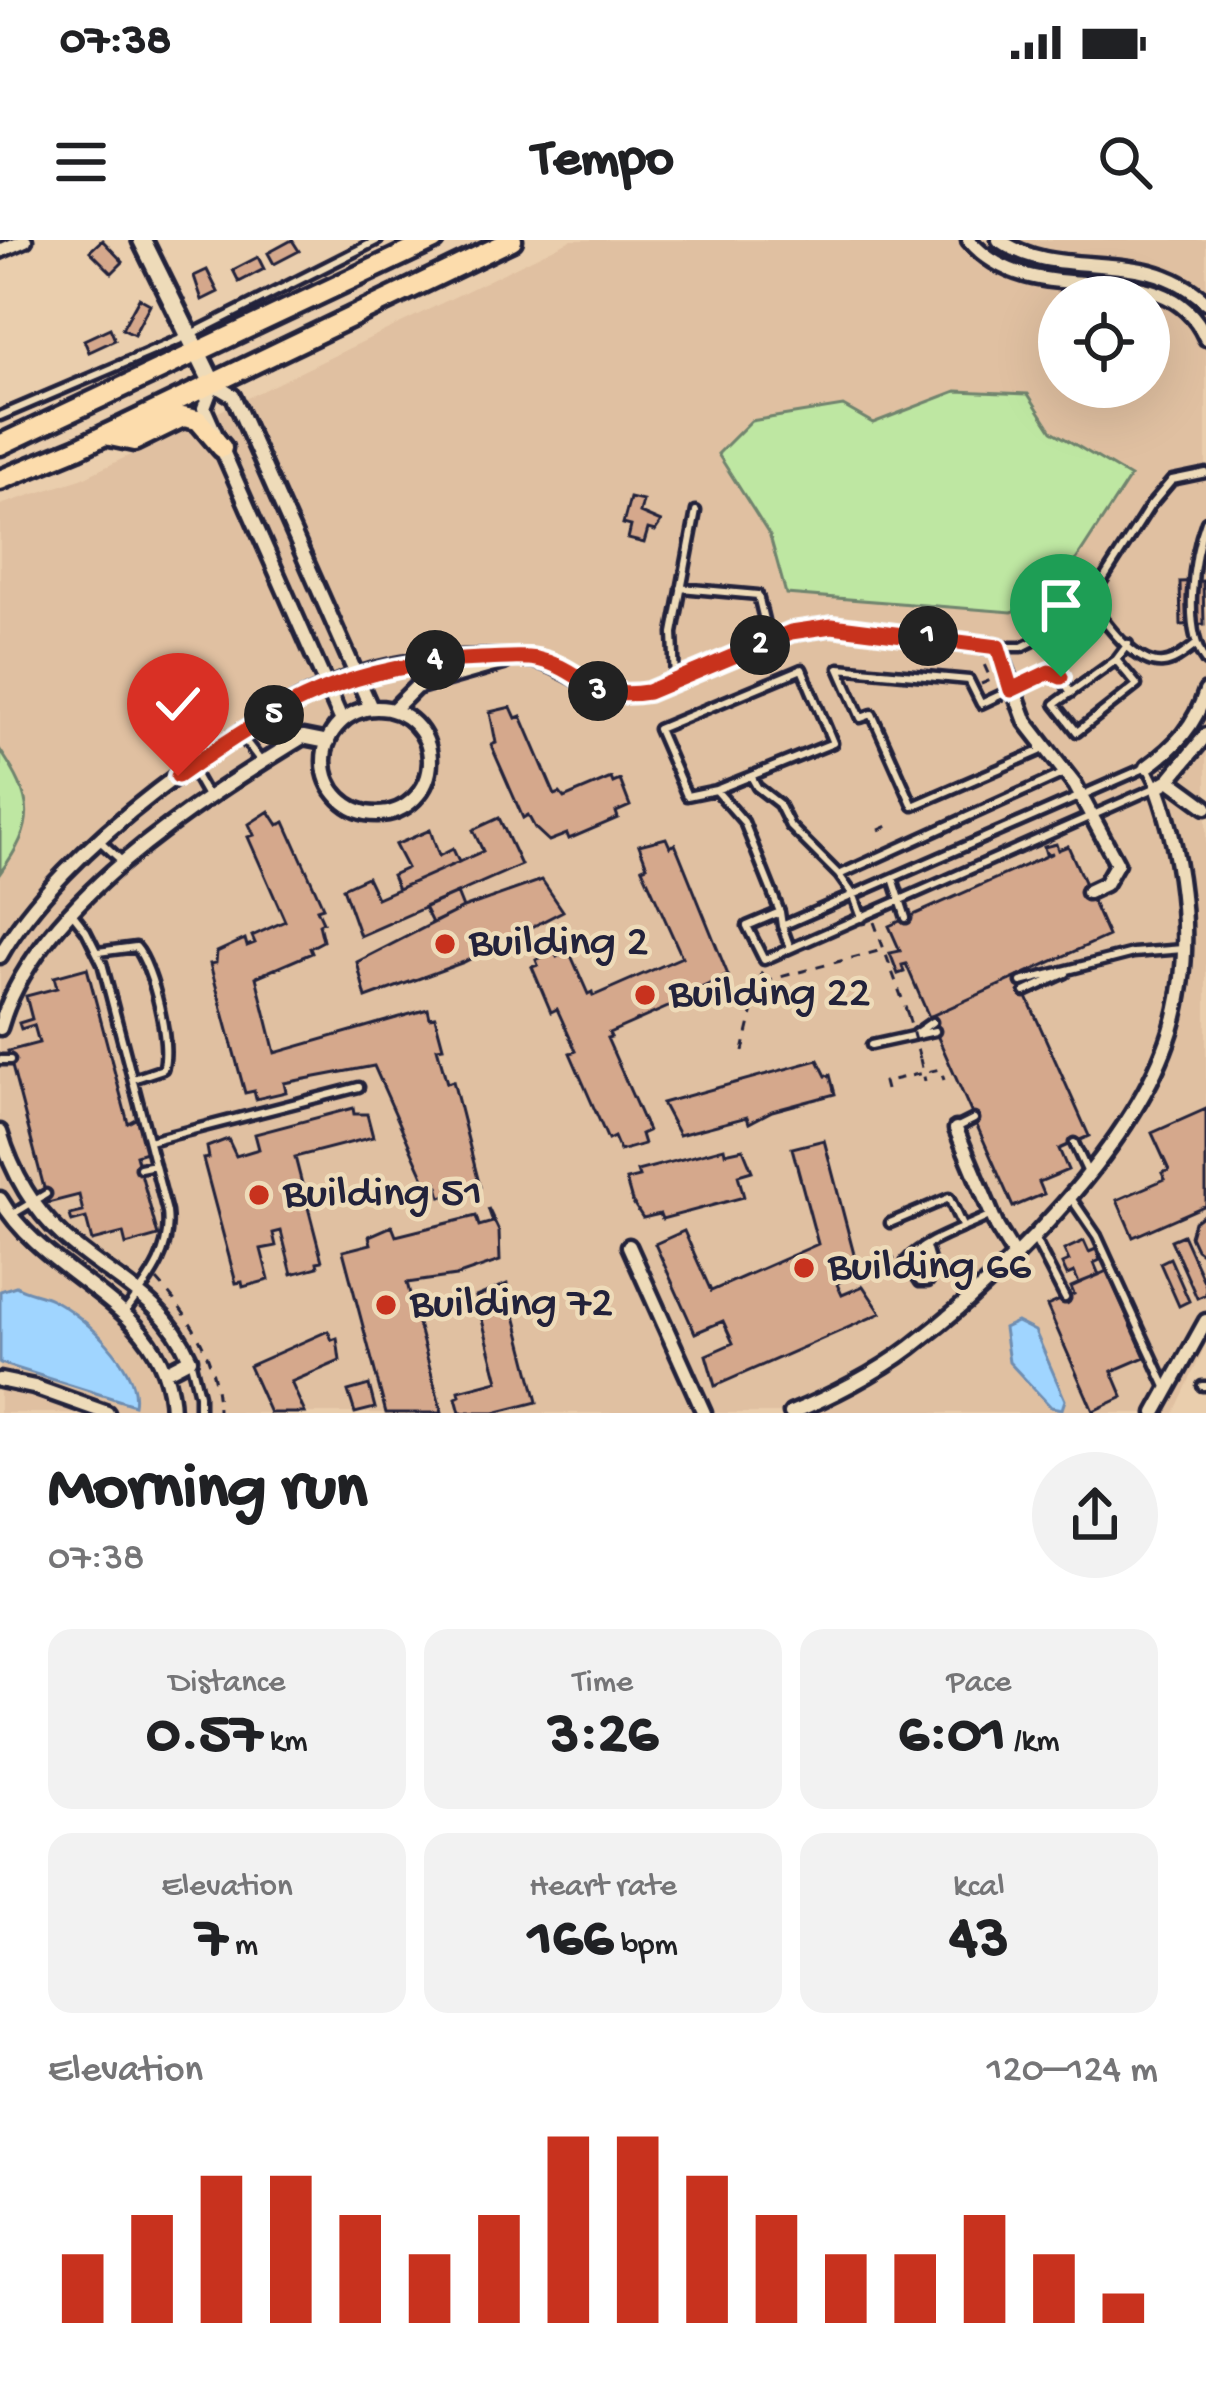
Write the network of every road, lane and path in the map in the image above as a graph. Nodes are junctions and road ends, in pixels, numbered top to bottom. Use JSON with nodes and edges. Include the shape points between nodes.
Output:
{"nodes":[{"id":1,"x":25,"y":240,"type":"edge"},
{"id":2,"x":142,"y":240,"type":"edge"},
{"id":3,"x":378,"y":240,"type":"edge"},
{"id":4,"x":434,"y":240,"type":"edge"},
{"id":5,"x":512,"y":240,"type":"edge"},
{"id":6,"x":969,"y":240,"type":"edge"},
{"id":7,"x":999,"y":240,"type":"edge"},
{"id":8,"x":0,"y":251,"type":"edge"},
{"id":9,"x":1206,"y":302,"type":"edge"},
{"id":10,"x":1206,"y":338,"type":"edge"},
{"id":11,"x":192,"y":345,"type":"junction"},
{"id":12,"x":213,"y":384,"type":"junction"},
{"id":13,"x":0,"y":416,"type":"edge"},
{"id":14,"x":105,"y":435,"type":"junction"},
{"id":15,"x":253,"y":442,"type":"junction"},
{"id":16,"x":0,"y":445,"type":"edge"},
{"id":17,"x":224,"y":451,"type":"junction"},
{"id":18,"x":1206,"y":473,"type":"edge"},
{"id":19,"x":0,"y":480,"type":"edge"},
{"id":20,"x":696,"y":511,"type":"dead end"},
{"id":21,"x":1206,"y":521,"type":"edge"},
{"id":22,"x":681,"y":588,"type":"junction"},
{"id":23,"x":1090,"y":602,"type":"junction"},
{"id":24,"x":769,"y":641,"type":"junction"},
{"id":25,"x":1128,"y":644,"type":"junction"},
{"id":26,"x":1197,"y":644,"type":"junction"},
{"id":27,"x":998,"y":647,"type":"junction"},
{"id":28,"x":518,"y":658,"type":"junction"},
{"id":29,"x":982,"y":660,"type":"dead end"},
{"id":30,"x":1116,"y":660,"type":"junction"},
{"id":31,"x":1206,"y":662,"type":"edge"},
{"id":32,"x":356,"y":675,"type":"junction"},
{"id":33,"x":675,"y":681,"type":"junction"},
{"id":34,"x":981,"y":684,"type":"dead end"},
{"id":35,"x":327,"y":687,"type":"junction"},
{"id":36,"x":1011,"y":690,"type":"junction"},
{"id":37,"x":1206,"y":692,"type":"edge"},
{"id":38,"x":1071,"y":693,"type":"junction"},
{"id":39,"x":371,"y":708,"type":"junction"},
{"id":40,"x":393,"y":710,"type":"junction"},
{"id":41,"x":342,"y":721,"type":"junction"},
{"id":42,"x":240,"y":734,"type":"junction"},
{"id":43,"x":1206,"y":735,"type":"edge"},
{"id":44,"x":328,"y":742,"type":"junction"},
{"id":45,"x":1040,"y":743,"type":"junction"},
{"id":46,"x":262,"y":763,"type":"junction"},
{"id":47,"x":191,"y":767,"type":"junction"},
{"id":48,"x":1147,"y":767,"type":"junction"},
{"id":49,"x":1066,"y":773,"type":"junction"},
{"id":50,"x":751,"y":776,"type":"junction"},
{"id":51,"x":1163,"y":784,"type":"junction"},
{"id":52,"x":716,"y":790,"type":"junction"},
{"id":53,"x":207,"y":796,"type":"junction"},
{"id":54,"x":1082,"y":796,"type":"junction"},
{"id":55,"x":1206,"y":807,"type":"edge"},
{"id":56,"x":1092,"y":815,"type":"junction"},
{"id":57,"x":890,"y":825,"type":"dead end"},
{"id":58,"x":879,"y":830,"type":"dead end"},
{"id":59,"x":100,"y":841,"type":"junction"},
{"id":60,"x":125,"y":864,"type":"junction"},
{"id":61,"x":839,"y":875,"type":"junction"},
{"id":62,"x":893,"y":878,"type":"junction"},
{"id":63,"x":1088,"y":892,"type":"dead end"},
{"id":64,"x":854,"y":896,"type":"junction"},
{"id":65,"x":901,"y":898,"type":"junction"},
{"id":66,"x":780,"y":912,"type":"junction"},
{"id":67,"x":72,"y":913,"type":"junction"},
{"id":68,"x":862,"y":918,"type":"junction"},
{"id":69,"x":906,"y":918,"type":"dead end"},
{"id":70,"x":874,"y":922,"type":"dead end"},
{"id":71,"x":782,"y":926,"type":"junction"},
{"id":72,"x":790,"y":948,"type":"junction"},
{"id":73,"x":886,"y":949,"type":"junction"},
{"id":74,"x":1183,"y":949,"type":"junction"},
{"id":75,"x":98,"y":952,"type":"junction"},
{"id":76,"x":0,"y":956,"type":"edge"},
{"id":77,"x":1074,"y":968,"type":"junction"},
{"id":78,"x":1021,"y":982,"type":"dead end"},
{"id":79,"x":1025,"y":992,"type":"dead end"},
{"id":80,"x":933,"y":1026,"type":"dead end"},
{"id":81,"x":0,"y":1028,"type":"edge"},
{"id":82,"x":871,"y":1045,"type":"dead end"},
{"id":83,"x":743,"y":1051,"type":"dead end"},
{"id":84,"x":0,"y":1060,"type":"edge"},
{"id":85,"x":10,"y":1060,"type":"dead end"},
{"id":86,"x":923,"y":1073,"type":"junction"},
{"id":87,"x":133,"y":1079,"type":"junction"},
{"id":88,"x":925,"y":1081,"type":"dead end"},
{"id":89,"x":936,"y":1083,"type":"dead end"},
{"id":90,"x":359,"y":1087,"type":"dead end"},
{"id":91,"x":886,"y":1090,"type":"dead end"},
{"id":92,"x":974,"y":1119,"type":"dead end"},
{"id":93,"x":956,"y":1129,"type":"joint"},
{"id":94,"x":0,"y":1132,"type":"edge"},
{"id":95,"x":149,"y":1141,"type":"junction"},
{"id":96,"x":1074,"y":1143,"type":"dead end"},
{"id":97,"x":155,"y":1165,"type":"junction"},
{"id":98,"x":140,"y":1168,"type":"dead end"},
{"id":99,"x":1088,"y":1173,"type":"junction"},
{"id":100,"x":46,"y":1194,"type":"dead end"},
{"id":101,"x":1068,"y":1195,"type":"junction"},
{"id":102,"x":0,"y":1199,"type":"edge"},
{"id":103,"x":32,"y":1201,"type":"junction"},
{"id":104,"x":992,"y":1215,"type":"junction"},
{"id":105,"x":6,"y":1216,"type":"edge"},
{"id":106,"x":890,"y":1223,"type":"dead end"},
{"id":107,"x":963,"y":1228,"type":"junction"},
{"id":108,"x":1032,"y":1235,"type":"junction"},
{"id":109,"x":628,"y":1246,"type":"dead end"},
{"id":110,"x":926,"y":1246,"type":"junction"},
{"id":111,"x":1014,"y":1255,"type":"junction"},
{"id":112,"x":895,"y":1258,"type":"dead end"},
{"id":113,"x":152,"y":1274,"type":"junction"},
{"id":114,"x":837,"y":1283,"type":"dead end"},
{"id":115,"x":140,"y":1291,"type":"junction"},
{"id":116,"x":1065,"y":1298,"type":"dead end"},
{"id":117,"x":125,"y":1312,"type":"junction"},
{"id":118,"x":1206,"y":1321,"type":"edge"},
{"id":119,"x":190,"y":1359,"type":"junction"},
{"id":120,"x":165,"y":1372,"type":"junction"},
{"id":121,"x":0,"y":1380,"type":"edge"},
{"id":122,"x":1167,"y":1389,"type":"junction"},
{"id":123,"x":107,"y":1413,"type":"edge"},
{"id":124,"x":172,"y":1413,"type":"edge"},
{"id":125,"x":199,"y":1413,"type":"edge"},
{"id":126,"x":218,"y":1413,"type":"edge"},
{"id":127,"x":704,"y":1413,"type":"edge"},
{"id":128,"x":791,"y":1413,"type":"edge"},
{"id":129,"x":1155,"y":1413,"type":"edge"}],
"edges":[{"from":1,"to":8,"type":"street"},
{"from":2,"to":11,"type":"street"},
{"from":3,"to":11,"type":"lane"},
{"from":4,"to":11,"type":"main road"},
{"from":5,"to":12,"type":"main road"},
{"from":6,"to":10,"type":"street","via":[[1018,276],[1155,290],[1193,314]]},
{"from":7,"to":9,"type":"street","via":[[1048,260],[1168,275]]},
{"from":11,"to":12,"type":"street"},
{"from":11,"to":13,"type":"lane"},
{"from":11,"to":16,"type":"main road"},
{"from":12,"to":14,"type":"main road"},
{"from":12,"to":15,"type":"street","via":[[233,396]]},
{"from":12,"to":17,"type":"street","via":[[204,408]]},
{"from":14,"to":17,"type":"main road","via":[[134,441],[183,417],[198,420]]},
{"from":14,"to":19,"type":"main road"},
{"from":15,"to":17,"type":"street"},
{"from":15,"to":32,"type":"street"},
{"from":17,"to":35,"type":"street"},
{"from":18,"to":23,"type":"lane","via":[[1172,480]]},
{"from":20,"to":22,"type":"lane"},
{"from":21,"to":26,"type":"lane","via":[[1194,562]]},
{"from":22,"to":24,"type":"lane","via":[[758,595]]},
{"from":22,"to":33,"type":"lane"},
{"from":23,"to":25,"type":"lane"},
{"from":23,"to":27,"type":"lane","via":[[1052,635]]},
{"from":24,"to":27,"type":"street","via":[[832,626]]},
{"from":24,"to":33,"type":"street"},
{"from":25,"to":26,"type":"lane","via":[[1157,664]]},
{"from":25,"to":30,"type":"lane"},
{"from":26,"to":31,"type":"lane"},
{"from":27,"to":36,"type":"street"},
{"from":28,"to":32,"type":"street","via":[[432,660]]},
{"from":28,"to":33,"type":"street","via":[[622,695]]},
{"from":28,"to":40,"type":"street","via":[[416,688]]},
{"from":29,"to":34,"type":"path","via":[[991,680]]},
{"from":30,"to":38,"type":"lane"},
{"from":30,"to":38,"type":"lane","via":[[1137,685],[1077,732],[1055,704]]},
{"from":32,"to":35,"type":"street"},
{"from":32,"to":39,"type":"street"},
{"from":35,"to":41,"type":"street"},
{"from":35,"to":42,"type":"street"},
{"from":36,"to":38,"type":"lane","via":[[1049,672]]},
{"from":36,"to":45,"type":"street"},
{"from":36,"to":45,"type":"lane","via":[[981,704],[969,680],[839,668],[861,718],[872,714],[913,806],[1040,751]]},
{"from":37,"to":48,"type":"street","via":[[1187,732]]},
{"from":39,"to":40,"type":"street"},
{"from":39,"to":41,"type":"street"},
{"from":40,"to":44,"type":"street","via":[[415,726],[429,758],[421,792],[400,811],[371,814],[339,797],[326,770]]},
{"from":41,"to":44,"type":"street"},
{"from":42,"to":46,"type":"lane"},
{"from":42,"to":47,"type":"street"},
{"from":43,"to":51,"type":"street"},
{"from":44,"to":46,"type":"street","via":[[303,737]]},
{"from":45,"to":49,"type":"street"},
{"from":46,"to":53,"type":"street"},
{"from":47,"to":53,"type":"lane"},
{"from":47,"to":59,"type":"street"},
{"from":48,"to":51,"type":"lane"},
{"from":48,"to":54,"type":"lane"},
{"from":49,"to":54,"type":"street"},
{"from":49,"to":61,"type":"lane"},
{"from":50,"to":52,"type":"lane"},
{"from":50,"to":52,"type":"lane","via":[[832,743],[802,669],[658,728],[687,796]]},
{"from":50,"to":61,"type":"lane"},
{"from":51,"to":55,"type":"street"},
{"from":51,"to":56,"type":"lane"},
{"from":51,"to":74,"type":"street"},
{"from":52,"to":66,"type":"lane","via":[[744,822]]},
{"from":53,"to":60,"type":"street"},
{"from":54,"to":56,"type":"street"},
{"from":54,"to":62,"type":"lane"},
{"from":56,"to":63,"type":"street","via":[[1117,863],[1105,884]]},
{"from":56,"to":65,"type":"lane"},
{"from":57,"to":58,"type":"path"},
{"from":59,"to":60,"type":"lane"},
{"from":59,"to":76,"type":"street","via":[[32,909]]},
{"from":60,"to":67,"type":"street"},
{"from":61,"to":64,"type":"lane"},
{"from":62,"to":64,"type":"lane"},
{"from":62,"to":65,"type":"lane"},
{"from":64,"to":68,"type":"lane"},
{"from":64,"to":71,"type":"lane"},
{"from":65,"to":68,"type":"lane"},
{"from":65,"to":69,"type":"lane"},
{"from":66,"to":71,"type":"lane"},
{"from":66,"to":72,"type":"lane","via":[[747,926],[764,960]]},
{"from":67,"to":75,"type":"lane"},
{"from":67,"to":81,"type":"street","via":[[26,967]]},
{"from":68,"to":72,"type":"lane"},
{"from":70,"to":73,"type":"path"},
{"from":71,"to":72,"type":"lane"},
{"from":73,"to":83,"type":"path","via":[[765,981],[762,972]]},
{"from":73,"to":86,"type":"path","bridge":true},
{"from":74,"to":77,"type":"lane"},
{"from":74,"to":99,"type":"street","via":[[1171,1031],[1148,1089]]},
{"from":75,"to":87,"type":"lane"},
{"from":75,"to":87,"type":"lane","via":[[136,947],[149,973],[166,1062]]},
{"from":77,"to":78,"type":"lane"},
{"from":77,"to":79,"type":"lane"},
{"from":80,"to":82,"type":"lane"},
{"from":84,"to":85,"type":"lane"},
{"from":86,"to":88,"type":"path"},
{"from":86,"to":89,"type":"path","via":[[940,1070],[944,1080]]},
{"from":86,"to":91,"type":"path","via":[[884,1082]]},
{"from":87,"to":95,"type":"lane"},
{"from":90,"to":95,"type":"lane"},
{"from":92,"to":93,"type":"lane"},
{"from":93,"to":104,"type":"street"},
{"from":94,"to":103,"type":"street"},
{"from":95,"to":97,"type":"lane"},
{"from":96,"to":99,"type":"lane"},
{"from":97,"to":98,"type":"lane"},
{"from":97,"to":113,"type":"lane","via":[[168,1234]]},
{"from":99,"to":101,"type":"street"},
{"from":100,"to":103,"type":"lane"},
{"from":101,"to":108,"type":"street"},
{"from":101,"to":122,"type":"lane","via":[[1097,1236]]},
{"from":102,"to":105,"type":"street"},
{"from":103,"to":105,"type":"lane"},
{"from":103,"to":115,"type":"street","via":[[64,1237]]},
{"from":104,"to":107,"type":"lane"},
{"from":104,"to":111,"type":"street"},
{"from":105,"to":117,"type":"street"},
{"from":106,"to":107,"type":"lane","via":[[950,1198]]},
{"from":107,"to":110,"type":"lane"},
{"from":108,"to":111,"type":"street"},
{"from":108,"to":116,"type":"lane"},
{"from":109,"to":127,"type":"street"},
{"from":110,"to":110,"type":"lane","via":[[906,1261],[920,1282],[934,1274]]},
{"from":111,"to":128,"type":"street","via":[[908,1350]]},
{"from":112,"to":114,"type":"path"},
{"from":113,"to":115,"type":"lane"},
{"from":113,"to":126,"type":"path","via":[[204,1339]]},
{"from":115,"to":117,"type":"lane"},
{"from":115,"to":119,"type":"street"},
{"from":117,"to":120,"type":"street"},
{"from":118,"to":122,"type":"street"},
{"from":119,"to":120,"type":"street"},
{"from":119,"to":125,"type":"lane"},
{"from":120,"to":124,"type":"street"},
{"from":121,"to":123,"type":"street"},
{"from":122,"to":129,"type":"street"}]}
